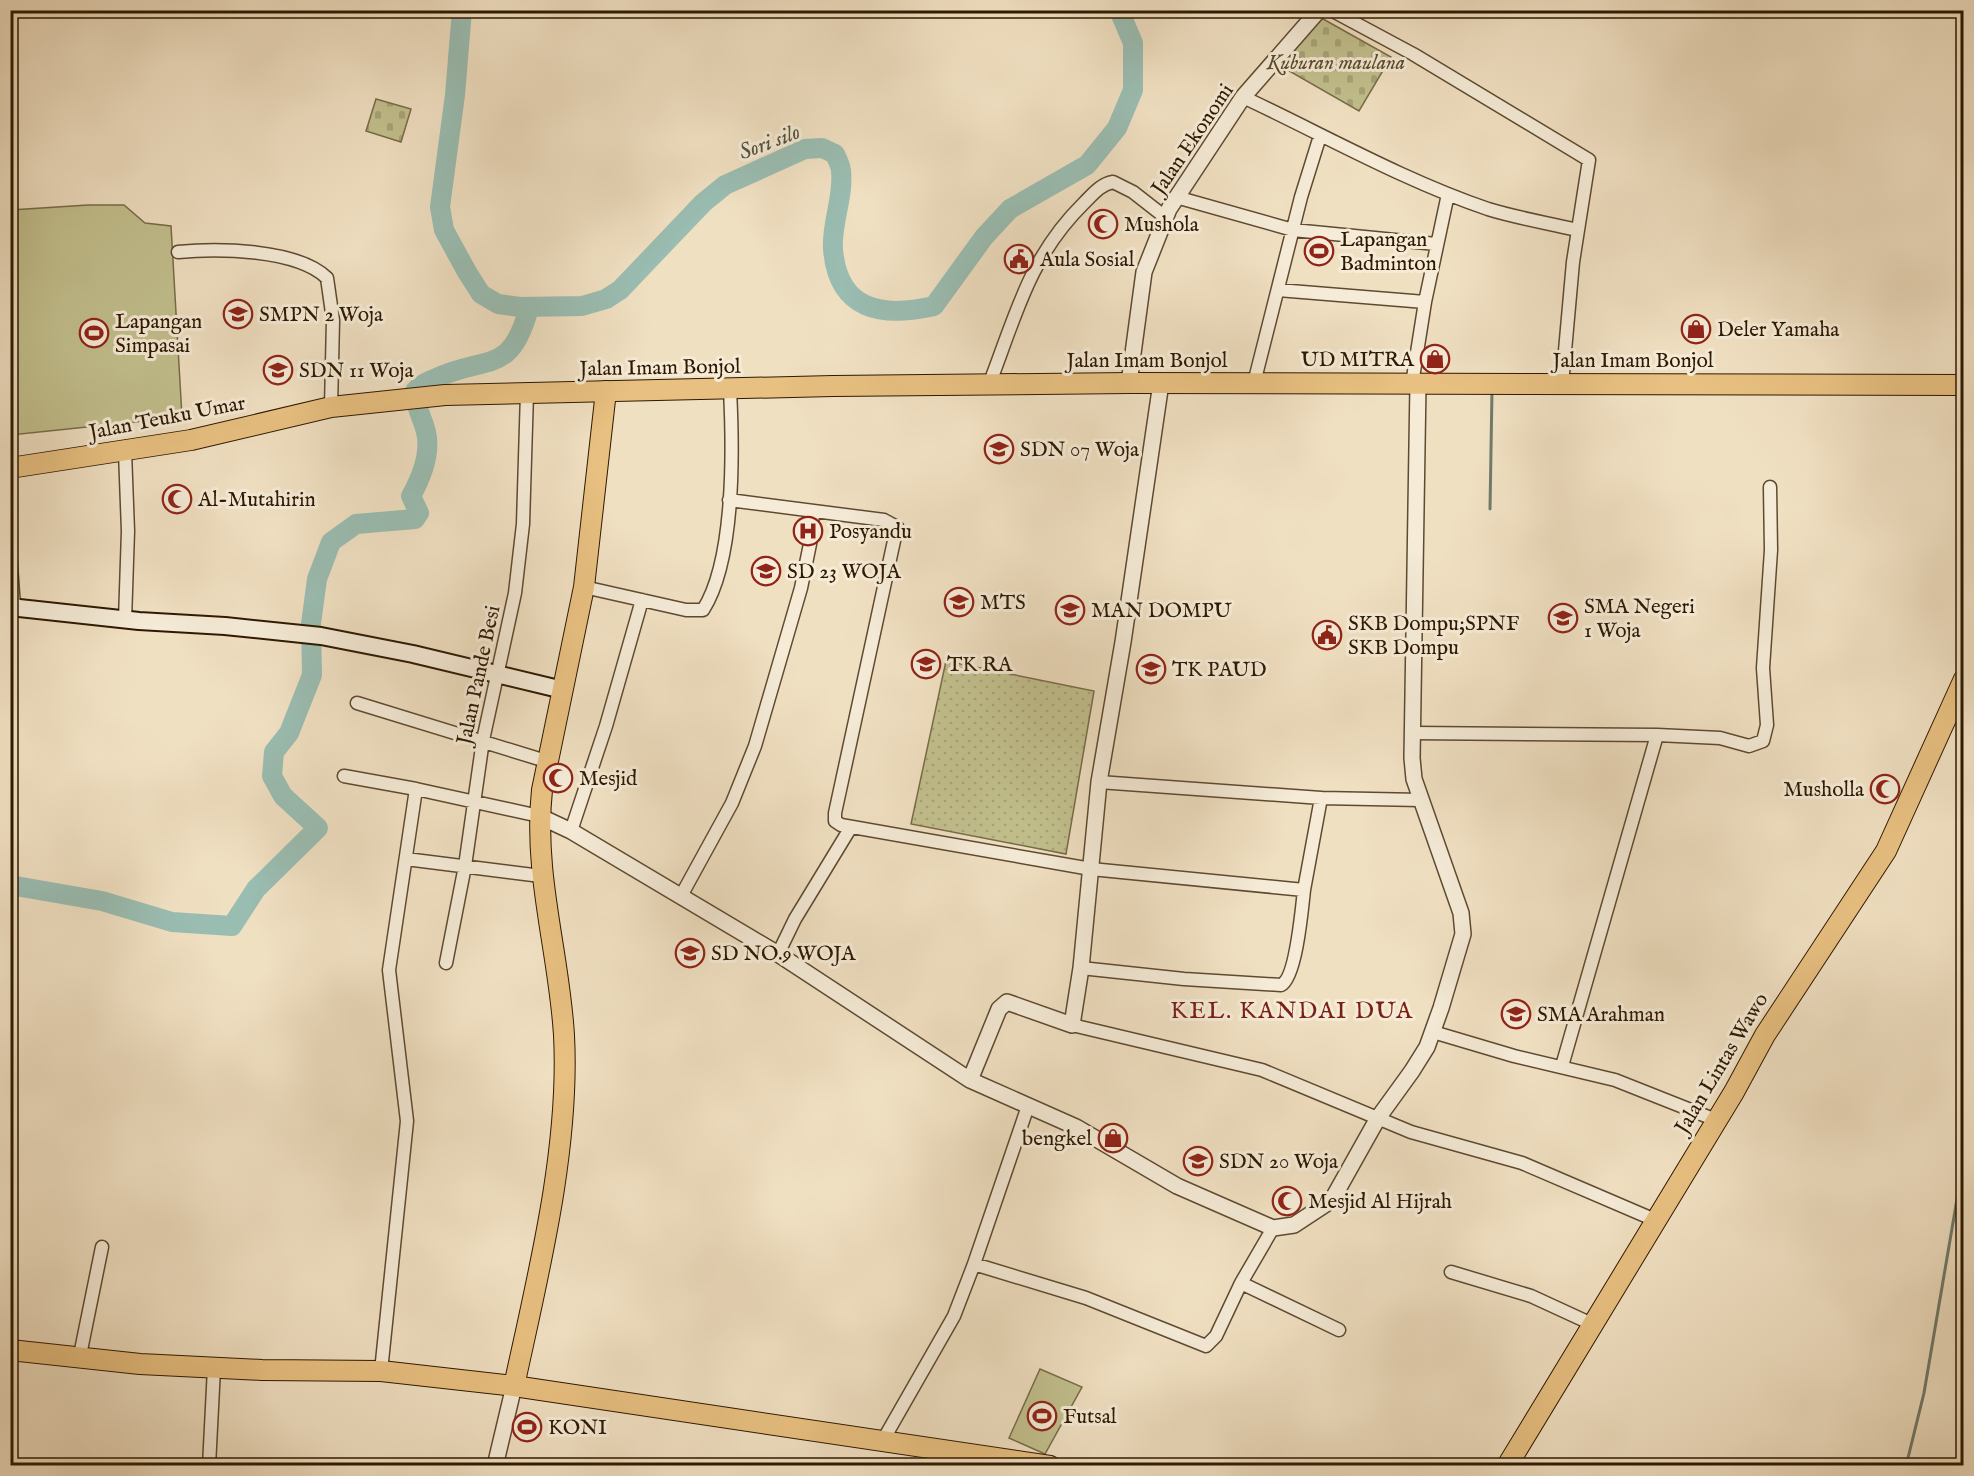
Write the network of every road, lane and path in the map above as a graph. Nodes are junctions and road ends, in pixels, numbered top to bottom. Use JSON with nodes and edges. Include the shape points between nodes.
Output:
{"nodes":[{"id":1,"x":1320,"y":10,"type":"edge"},
{"id":2,"x":1332,"y":10,"type":"edge"},
{"id":3,"x":1243,"y":97,"type":"junction"},
{"id":4,"x":1320,"y":136,"type":"junction"},
{"id":5,"x":1448,"y":194,"type":"junction"},
{"id":6,"x":1176,"y":197,"type":"junction"},
{"id":7,"x":1166,"y":217,"type":"junction"},
{"id":8,"x":1293,"y":230,"type":"junction"},
{"id":9,"x":1577,"y":230,"type":"junction"},
{"id":10,"x":1436,"y":244,"type":"junction"},
{"id":11,"x":178,"y":252,"type":"dead end"},
{"id":12,"x":1278,"y":290,"type":"junction"},
{"id":13,"x":1425,"y":302,"type":"junction"},
{"id":14,"x":1129,"y":383,"type":"junction"},
{"id":15,"x":1161,"y":383,"type":"junction"},
{"id":16,"x":1254,"y":383,"type":"junction"},
{"id":17,"x":1415,"y":384,"type":"junction"},
{"id":18,"x":1562,"y":384,"type":"junction"},
{"id":19,"x":989,"y":385,"type":"junction"},
{"id":20,"x":1964,"y":385,"type":"edge"},
{"id":21,"x":730,"y":390,"type":"junction"},
{"id":22,"x":606,"y":391,"type":"junction"},
{"id":23,"x":527,"y":393,"type":"junction"},
{"id":24,"x":331,"y":407,"type":"junction"},
{"id":25,"x":125,"y":452,"type":"junction"},
{"id":26,"x":10,"y":468,"type":"edge"},
{"id":27,"x":1770,"y":487,"type":"dead end"},
{"id":28,"x":729,"y":500,"type":"junction"},
{"id":29,"x":813,"y":512,"type":"junction"},
{"id":30,"x":10,"y":552,"type":"edge"},
{"id":31,"x":584,"y":587,"type":"junction"},
{"id":32,"x":642,"y":600,"type":"junction"},
{"id":33,"x":12,"y":607,"type":"edge"},
{"id":34,"x":125,"y":620,"type":"junction"},
{"id":35,"x":497,"y":673,"type":"junction"},
{"id":36,"x":1964,"y":679,"type":"edge"},
{"id":37,"x":563,"y":690,"type":"junction"},
{"id":38,"x":357,"y":703,"type":"dead end"},
{"id":39,"x":1412,"y":734,"type":"junction"},
{"id":40,"x":1657,"y":735,"type":"junction"},
{"id":41,"x":483,"y":740,"type":"junction"},
{"id":42,"x":549,"y":762,"type":"junction"},
{"id":43,"x":345,"y":776,"type":"dead end"},
{"id":44,"x":1099,"y":782,"type":"junction"},
{"id":45,"x":416,"y":789,"type":"junction"},
{"id":46,"x":1321,"y":798,"type":"junction"},
{"id":47,"x":1421,"y":800,"type":"junction"},
{"id":48,"x":475,"y":802,"type":"junction"},
{"id":49,"x":539,"y":816,"type":"junction"},
{"id":50,"x":851,"y":827,"type":"junction"},
{"id":51,"x":571,"y":831,"type":"junction"},
{"id":52,"x":406,"y":859,"type":"junction"},
{"id":53,"x":465,"y":866,"type":"junction"},
{"id":54,"x":1091,"y":869,"type":"junction"},
{"id":55,"x":541,"y":876,"type":"junction"},
{"id":56,"x":1304,"y":890,"type":"junction"},
{"id":57,"x":681,"y":896,"type":"junction"},
{"id":58,"x":778,"y":954,"type":"junction"},
{"id":59,"x":446,"y":963,"type":"dead end"},
{"id":60,"x":1081,"y":968,"type":"junction"},
{"id":61,"x":1072,"y":1025,"type":"junction"},
{"id":62,"x":1433,"y":1032,"type":"junction"},
{"id":63,"x":1562,"y":1066,"type":"junction"},
{"id":64,"x":970,"y":1080,"type":"junction"},
{"id":65,"x":1028,"y":1106,"type":"junction"},
{"id":66,"x":1378,"y":1118,"type":"junction"},
{"id":67,"x":1716,"y":1120,"type":"junction"},
{"id":68,"x":1655,"y":1220,"type":"junction"},
{"id":69,"x":1273,"y":1228,"type":"junction"},
{"id":70,"x":102,"y":1247,"type":"dead end"},
{"id":71,"x":974,"y":1264,"type":"junction"},
{"id":72,"x":1451,"y":1272,"type":"dead end"},
{"id":73,"x":1241,"y":1283,"type":"junction"},
{"id":74,"x":1594,"y":1325,"type":"junction"},
{"id":75,"x":1339,"y":1330,"type":"dead end"},
{"id":76,"x":10,"y":1350,"type":"edge"},
{"id":77,"x":79,"y":1359,"type":"junction"},
{"id":78,"x":214,"y":1368,"type":"junction"},
{"id":79,"x":381,"y":1371,"type":"junction"},
{"id":80,"x":514,"y":1386,"type":"junction"},
{"id":81,"x":882,"y":1442,"type":"junction"},
{"id":82,"x":209,"y":1466,"type":"edge"},
{"id":83,"x":495,"y":1466,"type":"edge"},
{"id":84,"x":1050,"y":1466,"type":"edge"},
{"id":85,"x":1507,"y":1466,"type":"edge"}],
"edges":[{"from":1,"to":3,"type":"street","name":"Jalan Ekonomi"},
{"from":2,"to":9,"type":"street","via":[[1588,159]]},
{"from":3,"to":4,"type":"street"},
{"from":3,"to":6,"type":"street","name":"Jalan Ekonomi"},
{"from":4,"to":5,"type":"street"},
{"from":4,"to":8,"type":"street"},
{"from":5,"to":9,"type":"street"},
{"from":5,"to":10,"type":"street"},
{"from":6,"to":7,"type":"street","name":"Jalan Ekonomi"},
{"from":6,"to":8,"type":"street"},
{"from":7,"to":14,"type":"street","name":"Jalan Ekonomi","via":[[1144,272]]},
{"from":7,"to":19,"type":"street","via":[[1113,182],[1102,185],[1087,199],[1061,225],[1033,269]]},
{"from":8,"to":10,"type":"street"},
{"from":8,"to":12,"type":"street"},
{"from":9,"to":18,"type":"street"},
{"from":10,"to":13,"type":"street"},
{"from":11,"to":24,"type":"street","via":[[227,250],[275,257],[312,268],[327,278],[333,320]]},
{"from":12,"to":13,"type":"street"},
{"from":12,"to":16,"type":"street"},
{"from":13,"to":17,"type":"street"},
{"from":14,"to":15,"type":"main road","name":"Jalan Imam Bonjol"},
{"from":14,"to":19,"type":"main road","name":"Jalan Imam Bonjol"},
{"from":15,"to":16,"type":"main road","name":"Jalan Imam Bonjol"},
{"from":15,"to":44,"type":"street"},
{"from":16,"to":17,"type":"main road","name":"Jalan Imam Bonjol"},
{"from":17,"to":18,"type":"main road","name":"Jalan Imam Bonjol"},
{"from":17,"to":39,"type":"street"},
{"from":18,"to":20,"type":"main road","name":"Jalan Imam Bonjol"},
{"from":19,"to":21,"type":"main road","name":"Jalan Imam Bonjol"},
{"from":21,"to":22,"type":"main road","name":"Jalan Imam Bonjol"},
{"from":21,"to":28,"type":"street"},
{"from":22,"to":23,"type":"main road","name":"Jalan Imam Bonjol"},
{"from":22,"to":31,"type":"main road"},
{"from":23,"to":24,"type":"main road","name":"Jalan Imam Bonjol","via":[[445,395]]},
{"from":23,"to":35,"type":"street","name":"Jalan Pande Besi","via":[[519,570]]},
{"from":24,"to":25,"type":"main road","name":"Jalan Teuku Umar"},
{"from":25,"to":26,"type":"main road","name":"Jalan Teuku Umar"},
{"from":25,"to":34,"type":"street"},
{"from":27,"to":40,"type":"street","via":[[1769,596],[1763,668],[1767,725],[1763,741],[1749,746],[1720,738]]},
{"from":28,"to":29,"type":"street"},
{"from":28,"to":32,"type":"street","via":[[716,579],[703,610]]},
{"from":29,"to":50,"type":"street","via":[[884,520],[897,527],[834,816],[837,823]]},
{"from":29,"to":57,"type":"street","via":[[801,588],[755,746],[732,803]]},
{"from":30,"to":33,"type":"street"},
{"from":31,"to":32,"type":"street"},
{"from":31,"to":37,"type":"main road"},
{"from":32,"to":51,"type":"street"},
{"from":33,"to":34,"type":"main road"},
{"from":34,"to":35,"type":"main road","via":[[321,636]]},
{"from":35,"to":37,"type":"main road"},
{"from":35,"to":41,"type":"street","name":"Jalan Pande Besi"},
{"from":36,"to":67,"type":"main road","name":"Jalan Lintas Wawo","via":[[1886,851],[1765,1035]]},
{"from":37,"to":42,"type":"main road"},
{"from":38,"to":41,"type":"street"},
{"from":39,"to":40,"type":"street"},
{"from":39,"to":47,"type":"street","via":[[1414,779]]},
{"from":40,"to":63,"type":"street"},
{"from":41,"to":42,"type":"street"},
{"from":41,"to":48,"type":"street","name":"Jalan Pande Besi"},
{"from":42,"to":49,"type":"main road"},
{"from":43,"to":45,"type":"street"},
{"from":44,"to":46,"type":"street"},
{"from":44,"to":54,"type":"street"},
{"from":45,"to":48,"type":"street"},
{"from":45,"to":52,"type":"street"},
{"from":46,"to":47,"type":"street"},
{"from":46,"to":56,"type":"street"},
{"from":47,"to":62,"type":"street","via":[[1461,913],[1463,934]]},
{"from":48,"to":49,"type":"street"},
{"from":48,"to":53,"type":"street","name":"Jalan Pande Besi"},
{"from":49,"to":51,"type":"street"},
{"from":49,"to":55,"type":"main road"},
{"from":50,"to":54,"type":"street"},
{"from":50,"to":58,"type":"street"},
{"from":51,"to":57,"type":"street"},
{"from":52,"to":53,"type":"street"},
{"from":52,"to":79,"type":"street","via":[[389,970],[407,1121],[406,1147],[395,1217]]},
{"from":53,"to":55,"type":"street"},
{"from":53,"to":59,"type":"street","name":"Jalan Pande Besi"},
{"from":54,"to":56,"type":"street"},
{"from":54,"to":60,"type":"street"},
{"from":55,"to":80,"type":"main road","via":[[564,1034],[564,1080],[556,1167]]},
{"from":56,"to":60,"type":"street","via":[[1289,978],[1281,985]]},
{"from":57,"to":58,"type":"street"},
{"from":58,"to":64,"type":"street"},
{"from":60,"to":61,"type":"street"},
{"from":61,"to":64,"type":"street","via":[[1006,1002],[999,1009]]},
{"from":61,"to":66,"type":"street","via":[[1262,1070]]},
{"from":62,"to":63,"type":"street"},
{"from":62,"to":66,"type":"street","via":[[1412,1071]]},
{"from":63,"to":67,"type":"street","via":[[1615,1080]]},
{"from":64,"to":65,"type":"street"},
{"from":65,"to":69,"type":"street","via":[[1076,1127],[1177,1186]]},
{"from":65,"to":71,"type":"street"},
{"from":66,"to":68,"type":"street","via":[[1434,1140],[1522,1163]]},
{"from":66,"to":69,"type":"street","via":[[1332,1200],[1294,1225]]},
{"from":67,"to":68,"type":"main road","name":"Jalan Lintas Wawo"},
{"from":68,"to":74,"type":"main road","name":"Jalan Lintas Wawo"},
{"from":69,"to":73,"type":"street"},
{"from":70,"to":77,"type":"street"},
{"from":71,"to":73,"type":"street","via":[[1086,1298],[1206,1346],[1216,1336]]},
{"from":71,"to":81,"type":"street","via":[[954,1316]]},
{"from":72,"to":74,"type":"street","via":[[1531,1296]]},
{"from":73,"to":75,"type":"street"},
{"from":74,"to":85,"type":"main road","name":"Jalan Lintas Wawo"},
{"from":76,"to":77,"type":"main road"},
{"from":77,"to":78,"type":"main road"},
{"from":78,"to":79,"type":"main road"},
{"from":78,"to":82,"type":"street"},
{"from":79,"to":80,"type":"main road"},
{"from":80,"to":81,"type":"main road"},
{"from":80,"to":83,"type":"street"},
{"from":81,"to":84,"type":"main road"}]}
